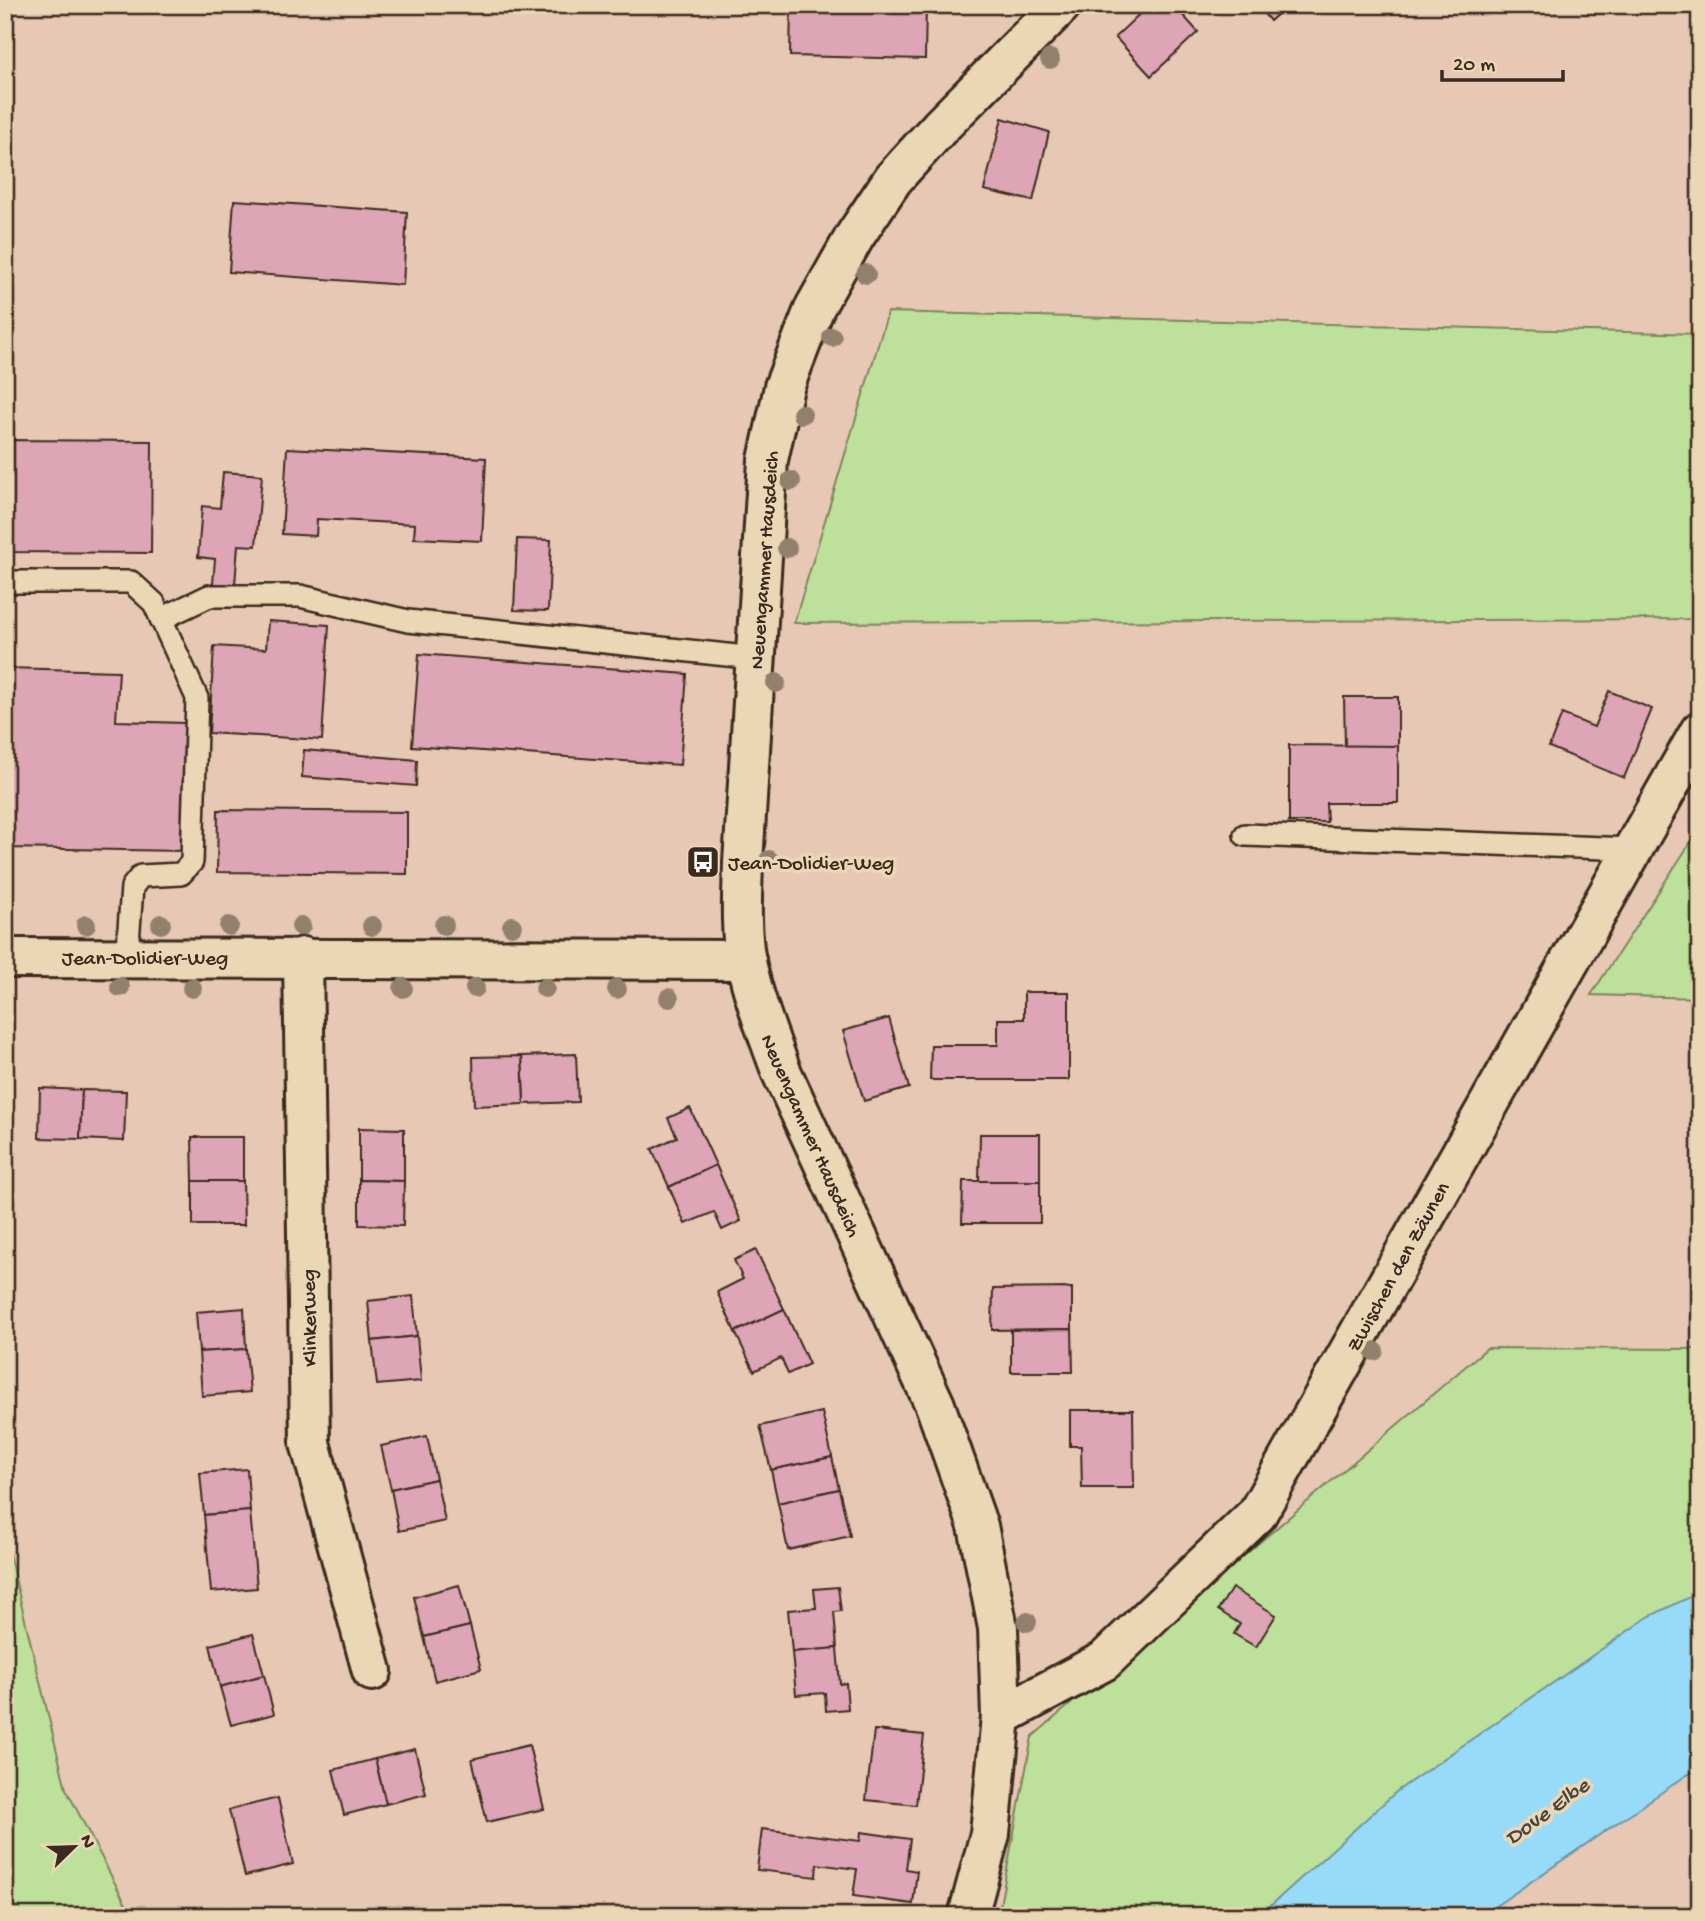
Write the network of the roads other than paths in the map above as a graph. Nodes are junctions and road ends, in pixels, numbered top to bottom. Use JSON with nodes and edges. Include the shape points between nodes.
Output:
{"nodes":[{"id":1,"x":1061,"y":5,"type":"edge"},
{"id":2,"x":5,"y":582,"type":"edge"},
{"id":3,"x":161,"y":619,"type":"junction"},
{"id":4,"x":755,"y":658,"type":"junction"},
{"id":5,"x":1700,"y":731,"type":"edge"},
{"id":6,"x":1245,"y":835,"type":"dead end"},
{"id":7,"x":1632,"y":849,"type":"junction"},
{"id":8,"x":127,"y":957,"type":"junction"},
{"id":9,"x":303,"y":957,"type":"junction"},
{"id":10,"x":5,"y":958,"type":"edge"},
{"id":11,"x":746,"y":960,"type":"junction"},
{"id":12,"x":372,"y":1671,"type":"dead end"},
{"id":13,"x":1001,"y":1716,"type":"junction"},
{"id":14,"x":968,"y":1916,"type":"edge"}],
"edges":[{"from":1,"to":4,"type":"street","name":"Neuengammer Hausdeich","via":[[893,179],[816,307],[785,387],[768,460]]},
{"from":2,"to":3,"type":"lane","via":[[131,582],[154,603]]},
{"from":3,"to":4,"type":"lane","via":[[209,596],[300,596],[408,621]]},
{"from":3,"to":8,"type":"lane","via":[[197,698],[192,862],[181,874],[141,876],[132,887]]},
{"from":4,"to":11,"type":"street","name":"Neuengammer Hausdeich","via":[[743,863]]},
{"from":5,"to":7,"type":"street","name":"Zwischen den Zäunen"},
{"from":6,"to":7,"type":"lane"},
{"from":7,"to":13,"type":"street","name":"Zwischen den Zäunen","via":[[1257,1514],[1104,1661]]},
{"from":8,"to":9,"type":"street","name":"Jean-Dolidier-Weg"},
{"from":8,"to":10,"type":"street","name":"Jean-Dolidier-Weg"},
{"from":9,"to":11,"type":"street","name":"Jean-Dolidier-Weg"},
{"from":9,"to":12,"type":"street","name":"Klinkerweg","via":[[310,1443]]},
{"from":11,"to":13,"type":"street","name":"Neuengammer Hausdeich","via":[[781,1071],[935,1405],[978,1526],[998,1628]]},
{"from":13,"to":14,"type":"street","name":"Neuengammer Hausdeich","via":[[990,1834]]}]}
